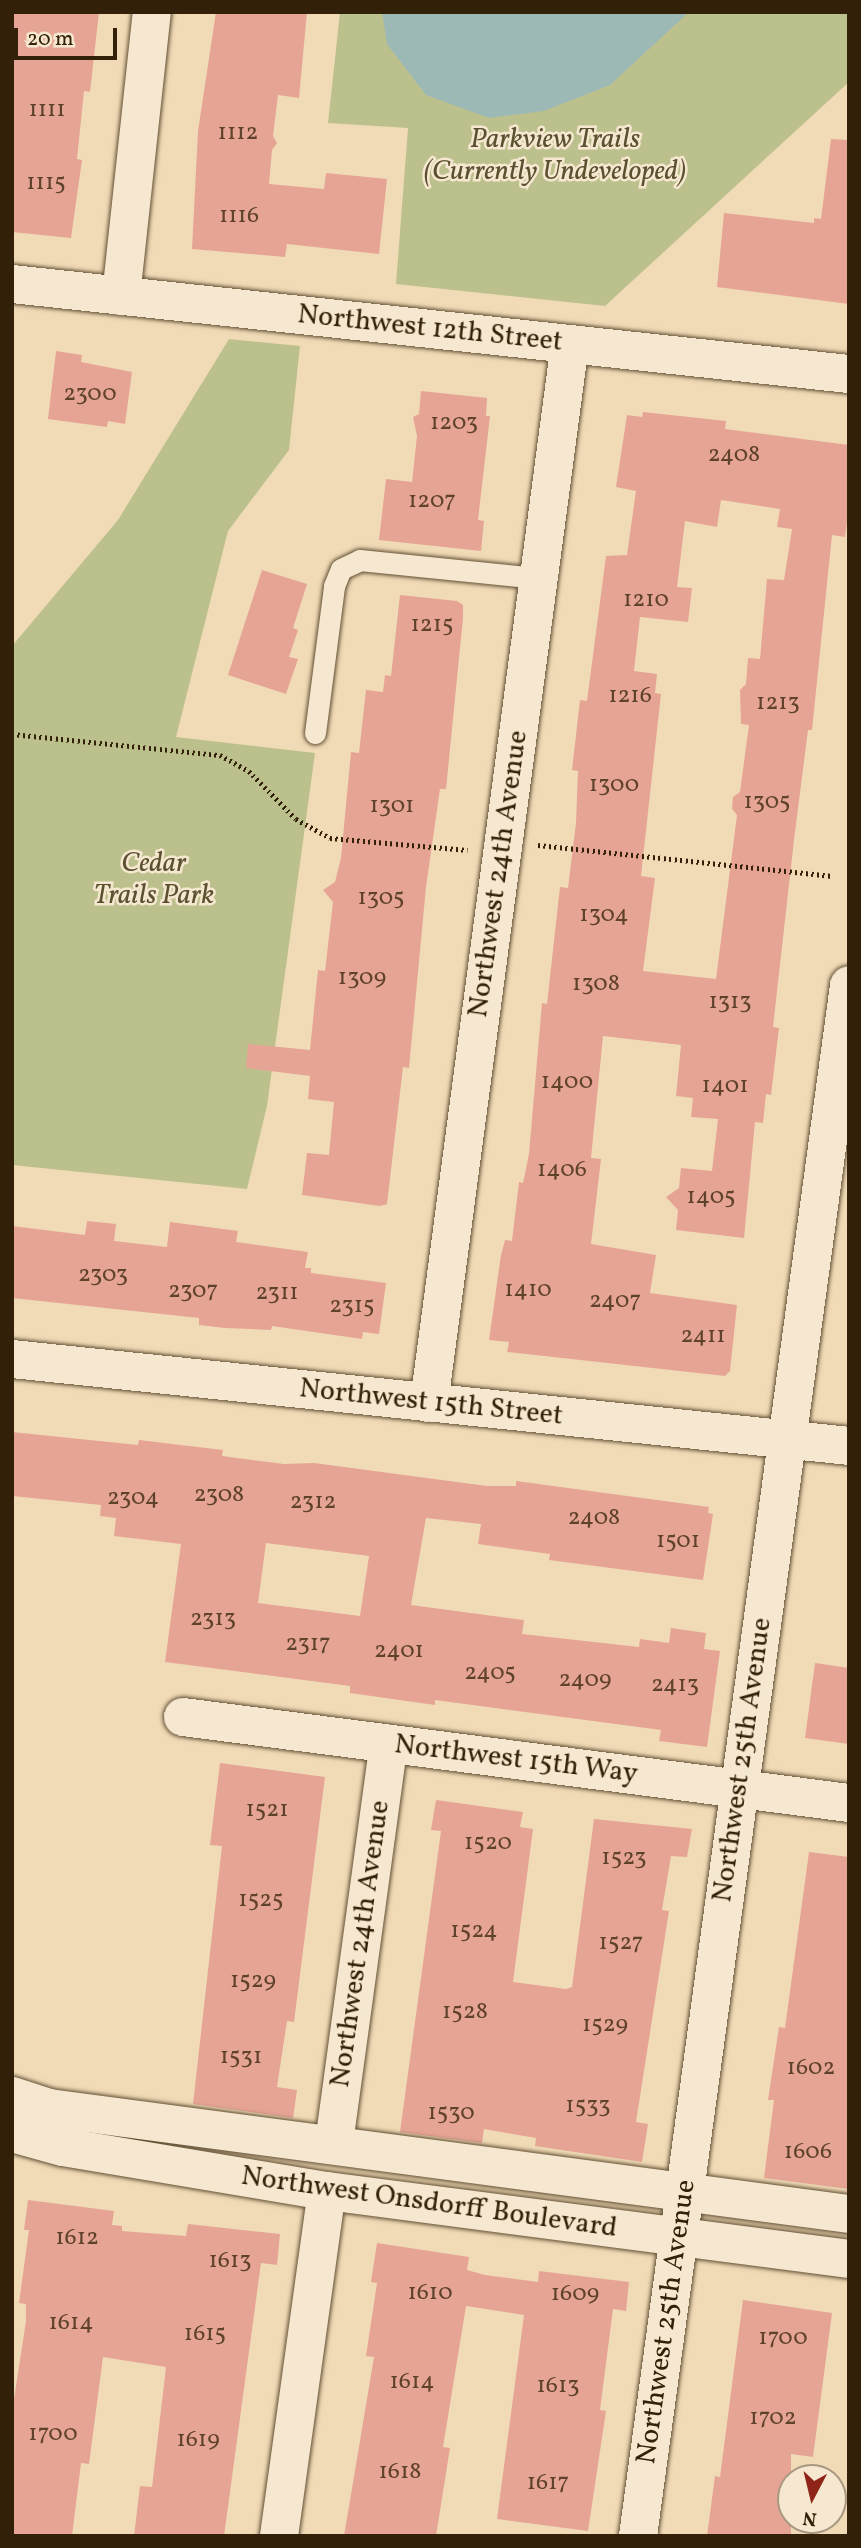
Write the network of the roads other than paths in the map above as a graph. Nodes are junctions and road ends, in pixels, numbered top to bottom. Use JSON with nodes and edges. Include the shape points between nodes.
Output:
{"nodes":[{"id":1,"x":152,"y":12,"type":"edge"},
{"id":2,"x":12,"y":284,"type":"edge"},
{"id":3,"x":121,"y":296,"type":"junction"},
{"id":4,"x":570,"y":344,"type":"junction"},
{"id":5,"x":849,"y":374,"type":"edge"},
{"id":6,"x":538,"y":578,"type":"junction"},
{"id":7,"x":315,"y":733,"type":"dead end"},
{"id":8,"x":849,"y":985,"type":"edge"},
{"id":9,"x":842,"y":1091,"type":"edge"},
{"id":10,"x":12,"y":1359,"type":"edge"},
{"id":11,"x":429,"y":1403,"type":"junction"},
{"id":12,"x":787,"y":1440,"type":"junction"},
{"id":13,"x":849,"y":1446,"type":"edge"},
{"id":14,"x":183,"y":1717,"type":"dead end"},
{"id":15,"x":389,"y":1744,"type":"junction"},
{"id":16,"x":739,"y":1789,"type":"junction"},
{"id":17,"x":849,"y":1803,"type":"edge"},
{"id":18,"x":12,"y":2096,"type":"edge"},
{"id":19,"x":12,"y":2133,"type":"edge"},
{"id":20,"x":334,"y":2143,"type":"junction"},
{"id":21,"x":327,"y":2191,"type":"junction"},
{"id":22,"x":685,"y":2192,"type":"junction"},
{"id":23,"x":849,"y":2214,"type":"edge"},
{"id":24,"x":679,"y":2237,"type":"junction"},
{"id":25,"x":849,"y":2259,"type":"edge"},
{"id":26,"x":279,"y":2536,"type":"edge"},
{"id":27,"x":638,"y":2536,"type":"edge"}],
"edges":[{"from":1,"to":3,"type":"street"},
{"from":2,"to":3,"type":"street","name":"Northwest 12th Street"},
{"from":3,"to":4,"type":"street","name":"Northwest 12th Street"},
{"from":4,"to":5,"type":"street","name":"Northwest 12th Street"},
{"from":4,"to":6,"type":"street","name":"Northwest 24th Avenue"},
{"from":6,"to":7,"type":"lane","via":[[360,560],[341,569],[334,586]]},
{"from":6,"to":11,"type":"street","name":"Northwest 24th Avenue"},
{"from":8,"to":9,"type":"street","name":"Northwest 25th Avenue"},
{"from":9,"to":12,"type":"street","name":"Northwest 25th Avenue"},
{"from":10,"to":11,"type":"street","name":"Northwest 15th Street"},
{"from":11,"to":12,"type":"street","name":"Northwest 15th Street"},
{"from":12,"to":13,"type":"street","name":"Northwest 15th Street"},
{"from":12,"to":16,"type":"street","name":"Northwest 25th Avenue"},
{"from":14,"to":15,"type":"street","name":"Northwest 15th Way"},
{"from":15,"to":16,"type":"street","name":"Northwest 15th Way"},
{"from":15,"to":20,"type":"street","name":"Northwest 24th Avenue"},
{"from":16,"to":17,"type":"street","name":"Northwest 15th Way"},
{"from":16,"to":22,"type":"street","name":"Northwest 25th Avenue"},
{"from":18,"to":20,"type":"street","name":"Northwest Onsdorff Boulevard","via":[[49,2108]]},
{"from":19,"to":21,"type":"street","name":"Northwest Onsdorff Boulevard","via":[[63,2147]]},
{"from":20,"to":22,"type":"street","name":"Northwest Onsdorff Boulevard"},
{"from":21,"to":24,"type":"street","name":"Northwest Onsdorff Boulevard"},
{"from":21,"to":26,"type":"street"},
{"from":22,"to":23,"type":"street","name":"Northwest Onsdorff Boulevard"},
{"from":22,"to":24,"type":"street","name":"Northwest 25th Avenue"},
{"from":24,"to":25,"type":"street","name":"Northwest Onsdorff Boulevard"},
{"from":24,"to":27,"type":"street","name":"Northwest 25th Avenue"}]}
